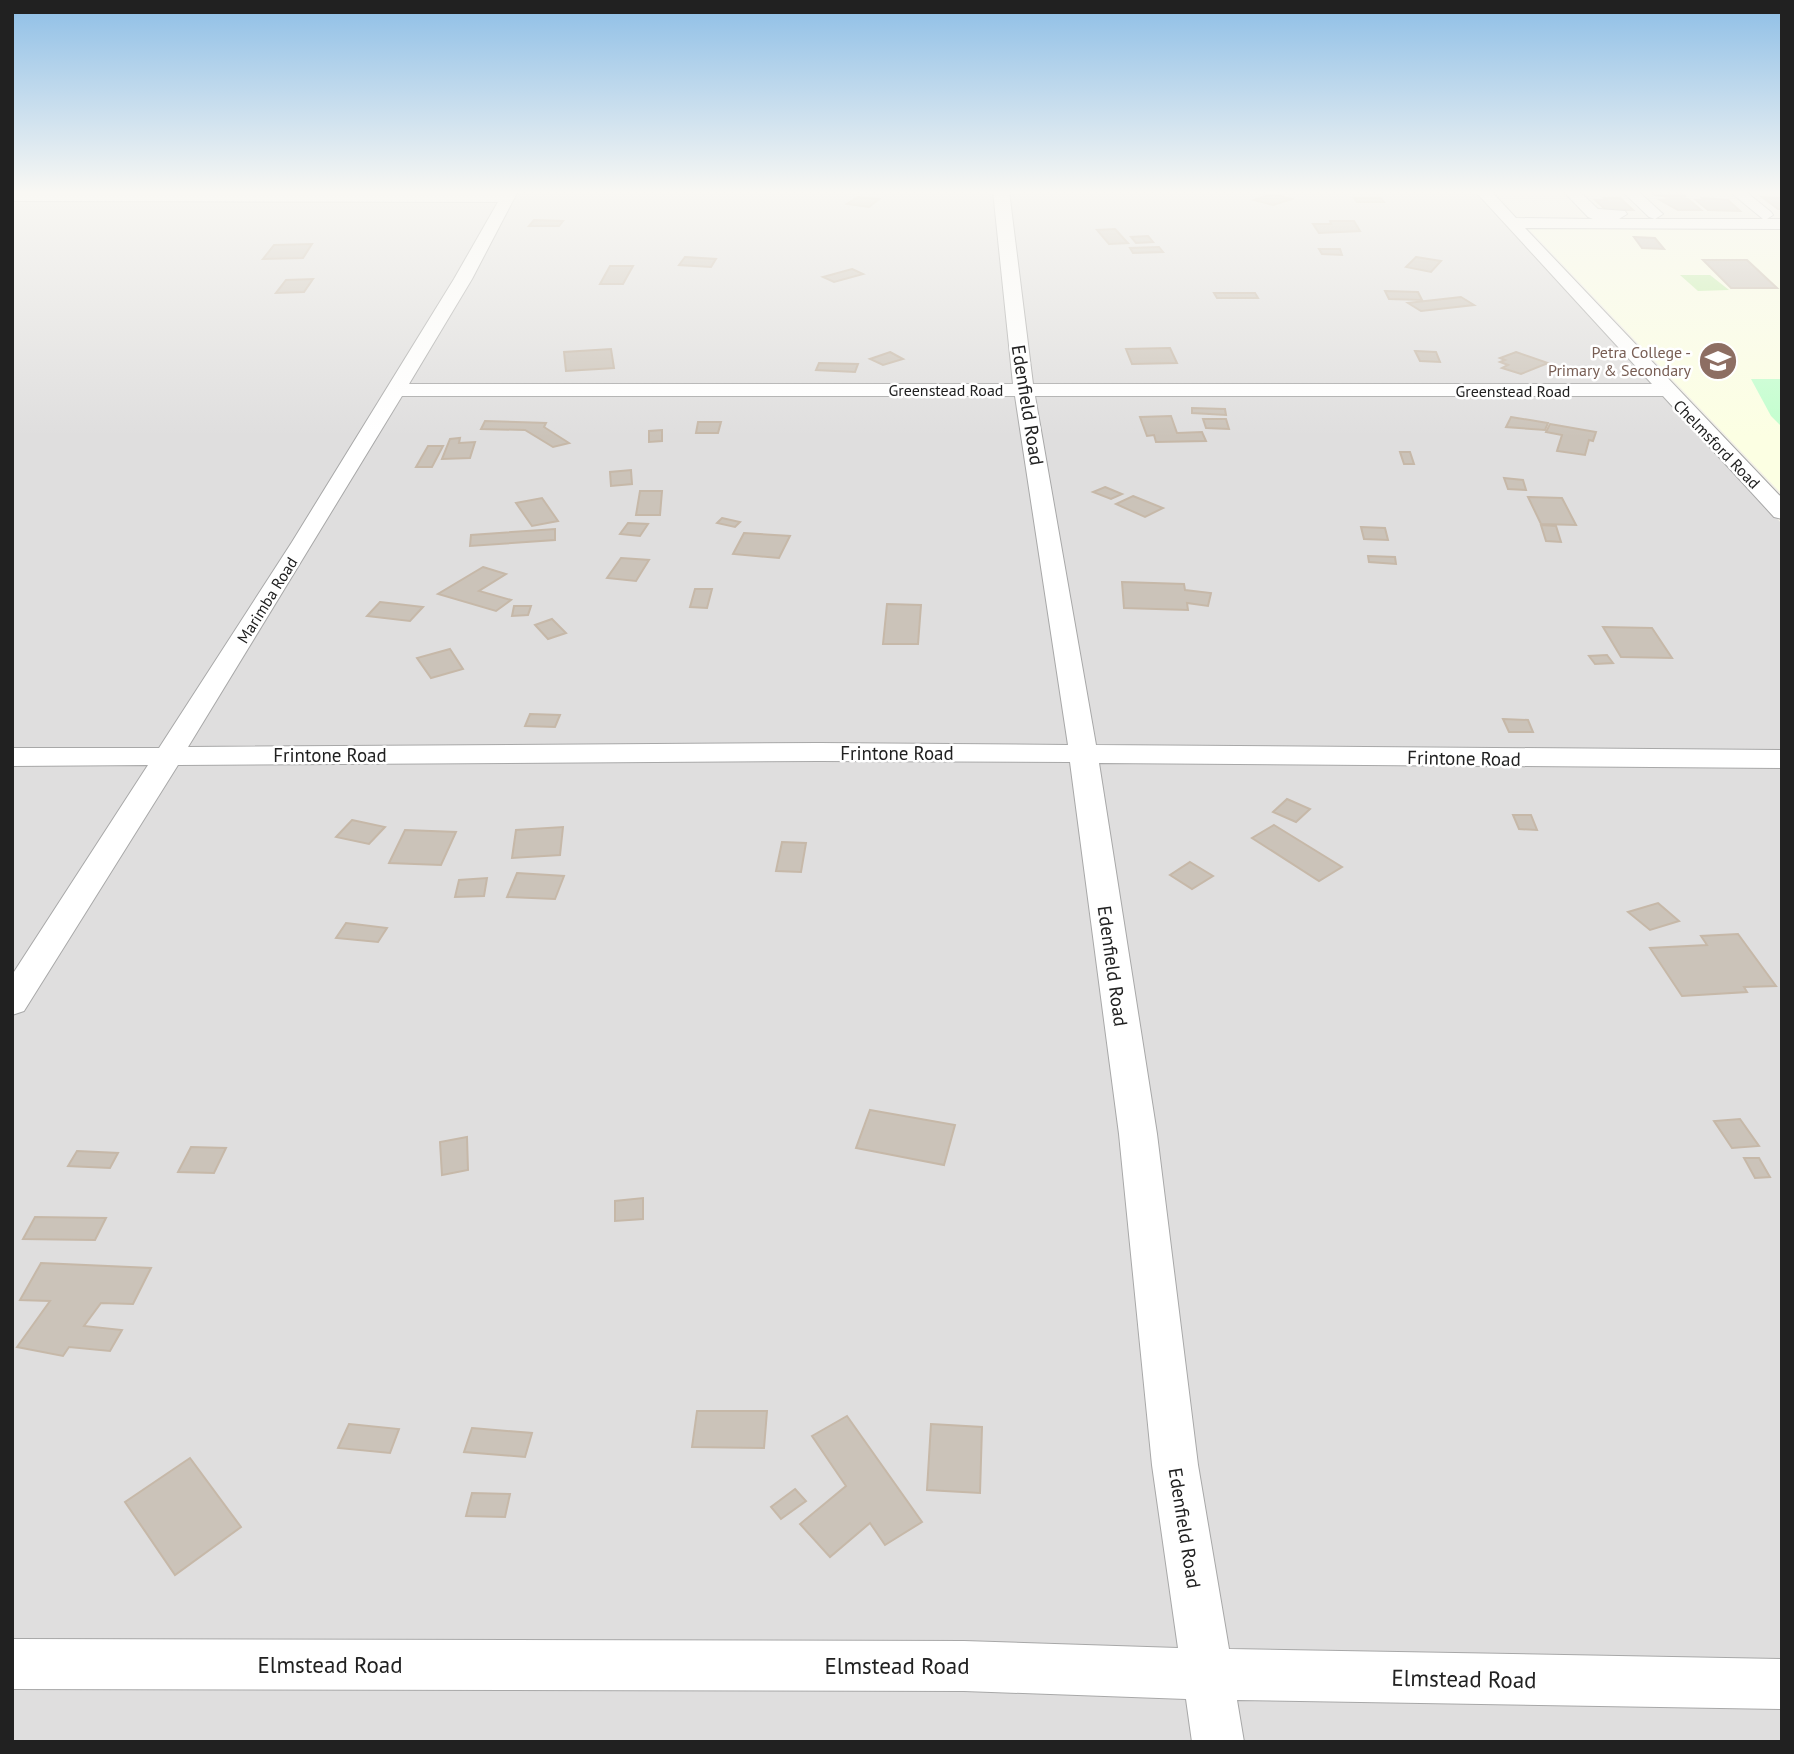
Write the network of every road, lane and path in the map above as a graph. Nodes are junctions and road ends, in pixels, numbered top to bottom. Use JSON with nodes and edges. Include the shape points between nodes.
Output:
{"nodes":[{"id":1,"x":465,"y":273,"type":"edge"},
{"id":2,"x":1010,"y":273,"type":"edge"},
{"id":3,"x":1558,"y":273,"type":"edge"},
{"id":4,"x":394,"y":390,"type":"junction"},
{"id":5,"x":1024,"y":390,"type":"junction"},
{"id":6,"x":1665,"y":390,"type":"junction"},
{"id":7,"x":1782,"y":512,"type":"edge"},
{"id":8,"x":1083,"y":753,"type":"junction"},
{"id":9,"x":169,"y":756,"type":"junction"},
{"id":10,"x":12,"y":757,"type":"edge"},
{"id":11,"x":1782,"y":758,"type":"edge"},
{"id":12,"x":12,"y":1003,"type":"edge"},
{"id":13,"x":12,"y":1664,"type":"edge"},
{"id":14,"x":1208,"y":1674,"type":"junction"},
{"id":15,"x":1782,"y":1684,"type":"edge"},
{"id":16,"x":1218,"y":1742,"type":"edge"}],
"edges":[{"from":1,"to":4,"type":"street","name":"Marimba Road"},
{"from":2,"to":5,"type":"street","name":"Edenfield Road"},
{"from":3,"to":6,"type":"street","name":"Chelmsford Road"},
{"from":4,"to":5,"type":"street","name":"Greenstead Road"},
{"from":4,"to":9,"type":"street","name":"Marimba Road"},
{"from":5,"to":6,"type":"street","name":"Greenstead Road"},
{"from":5,"to":8,"type":"street","name":"Edenfield Road"},
{"from":6,"to":7,"type":"street","name":"Chelmsford Road"},
{"from":8,"to":9,"type":"street","name":"Frintone Road"},
{"from":8,"to":11,"type":"street","name":"Frintone Road"},
{"from":8,"to":14,"type":"street","name":"Edenfield Road","via":[[1138,1134],[1175,1465]]},
{"from":9,"to":10,"type":"street","name":"Frintone Road"},
{"from":9,"to":12,"type":"street","name":"Marimba Road"},
{"from":13,"to":14,"type":"street","name":"Elmstead Road","via":[[964,1665]]},
{"from":14,"to":15,"type":"street","name":"Elmstead Road"},
{"from":14,"to":16,"type":"street","name":"Edenfield Road"}]}
